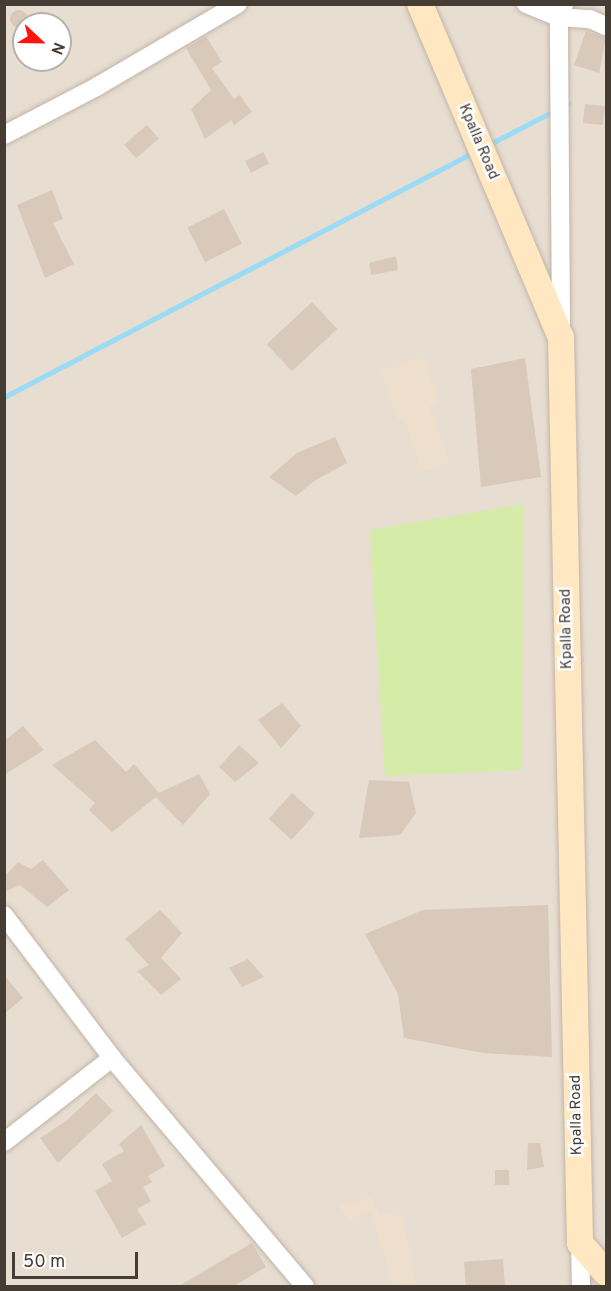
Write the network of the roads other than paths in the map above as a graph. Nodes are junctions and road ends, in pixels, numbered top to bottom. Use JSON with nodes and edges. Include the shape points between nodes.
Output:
{"nodes":[{"id":1,"x":238,"y":4,"type":"edge"},
{"id":2,"x":420,"y":4,"type":"edge"},
{"id":3,"x":526,"y":4,"type":"edge"},
{"id":4,"x":561,"y":11,"type":"edge"},
{"id":5,"x":606,"y":26,"type":"edge"},
{"id":6,"x":4,"y":135,"type":"edge"},
{"id":7,"x":561,"y":337,"type":"junction"},
{"id":8,"x":4,"y":915,"type":"edge"},
{"id":9,"x":112,"y":1058,"type":"junction"},
{"id":10,"x":4,"y":1142,"type":"edge"},
{"id":11,"x":580,"y":1243,"type":"junction"},
{"id":12,"x":606,"y":1272,"type":"edge"},
{"id":13,"x":305,"y":1287,"type":"edge"},
{"id":14,"x":581,"y":1287,"type":"edge"}],
"edges":[{"from":1,"to":6,"type":"street"},
{"from":2,"to":7,"type":"street","name":"Kpalla Road"},
{"from":3,"to":4,"type":"street"},
{"from":4,"to":5,"type":"street"},
{"from":4,"to":7,"type":"street"},
{"from":7,"to":11,"type":"street","name":"Kpalla Road"},
{"from":8,"to":9,"type":"street"},
{"from":9,"to":10,"type":"street"},
{"from":9,"to":13,"type":"street"},
{"from":11,"to":12,"type":"street"},
{"from":11,"to":14,"type":"street"}]}
